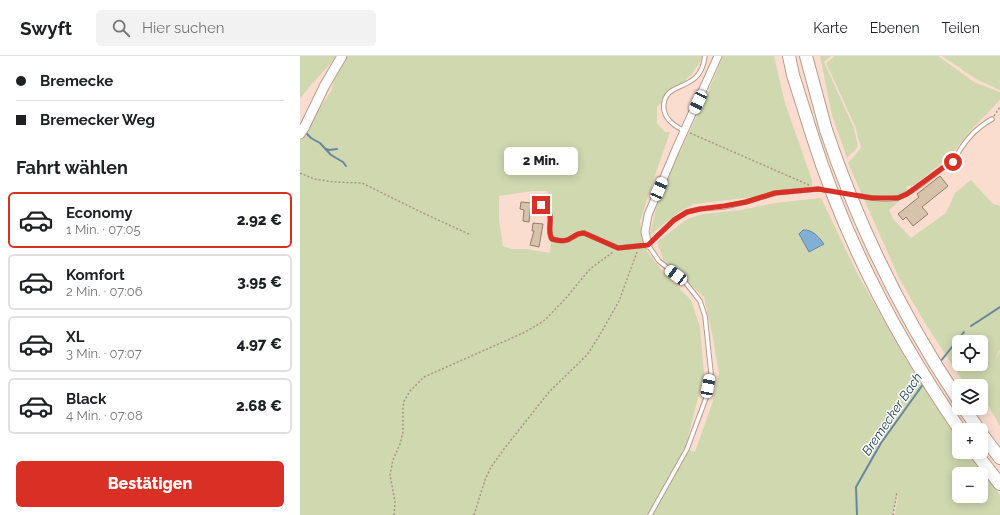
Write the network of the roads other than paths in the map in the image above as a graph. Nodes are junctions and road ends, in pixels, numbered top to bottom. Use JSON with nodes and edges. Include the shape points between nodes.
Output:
{"nodes":[{"id":1,"x":342,"y":56,"type":"edge"},
{"id":2,"x":705,"y":56,"type":"edge"},
{"id":3,"x":718,"y":56,"type":"edge"},
{"id":4,"x":789,"y":56,"type":"edge"},
{"id":5,"x":806,"y":56,"type":"edge"},
{"id":6,"x":992,"y":119,"type":"road end"},
{"id":7,"x":684,"y":130,"type":"junction"},
{"id":8,"x":300,"y":134,"type":"edge"},
{"id":9,"x":834,"y":191,"type":"dead end"},
{"id":10,"x":841,"y":193,"type":"dead end"},
{"id":11,"x":541,"y":205,"type":"dead end"},
{"id":12,"x":648,"y":245,"type":"junction"},
{"id":13,"x":952,"y":391,"type":"edge"},
{"id":14,"x":955,"y":423,"type":"edge"},
{"id":15,"x":988,"y":442,"type":"edge"},
{"id":16,"x":1000,"y":458,"type":"edge"},
{"id":17,"x":980,"y":459,"type":"edge"},
{"id":18,"x":1000,"y":484,"type":"edge"},
{"id":19,"x":650,"y":515,"type":"edge"}],
"edges":[{"from":1,"to":8,"type":"main road"},
{"from":2,"to":7,"type":"lane","via":[[702,69],[695,78],[672,90],[665,99],[665,113],[669,120]]},
{"from":3,"to":7,"type":"street"},
{"from":4,"to":14,"type":"highway","bridge":true,"via":[[831,191],[852,240],[908,350]]},
{"from":5,"to":13,"type":"highway","bridge":true,"via":[[826,130],[851,195],[886,274],[913,326]]},
{"from":6,"to":10,"type":"lane","via":[[972,133],[953,162],[907,194],[898,198],[872,198]]},
{"from":7,"to":12,"type":"street","via":[[648,215],[645,232]]},
{"from":9,"to":12,"type":"lane","via":[[818,189],[775,193],[746,202],[687,212],[674,220]]},
{"from":11,"to":12,"type":"lane","via":[[548,211],[552,239],[565,242],[584,233],[618,248]]},
{"from":12,"to":19,"type":"lane","via":[[659,261],[685,282],[700,301],[705,316],[711,373],[706,398],[687,449]]},
{"from":15,"to":16,"type":"highway"},
{"from":17,"to":18,"type":"highway"}]}
